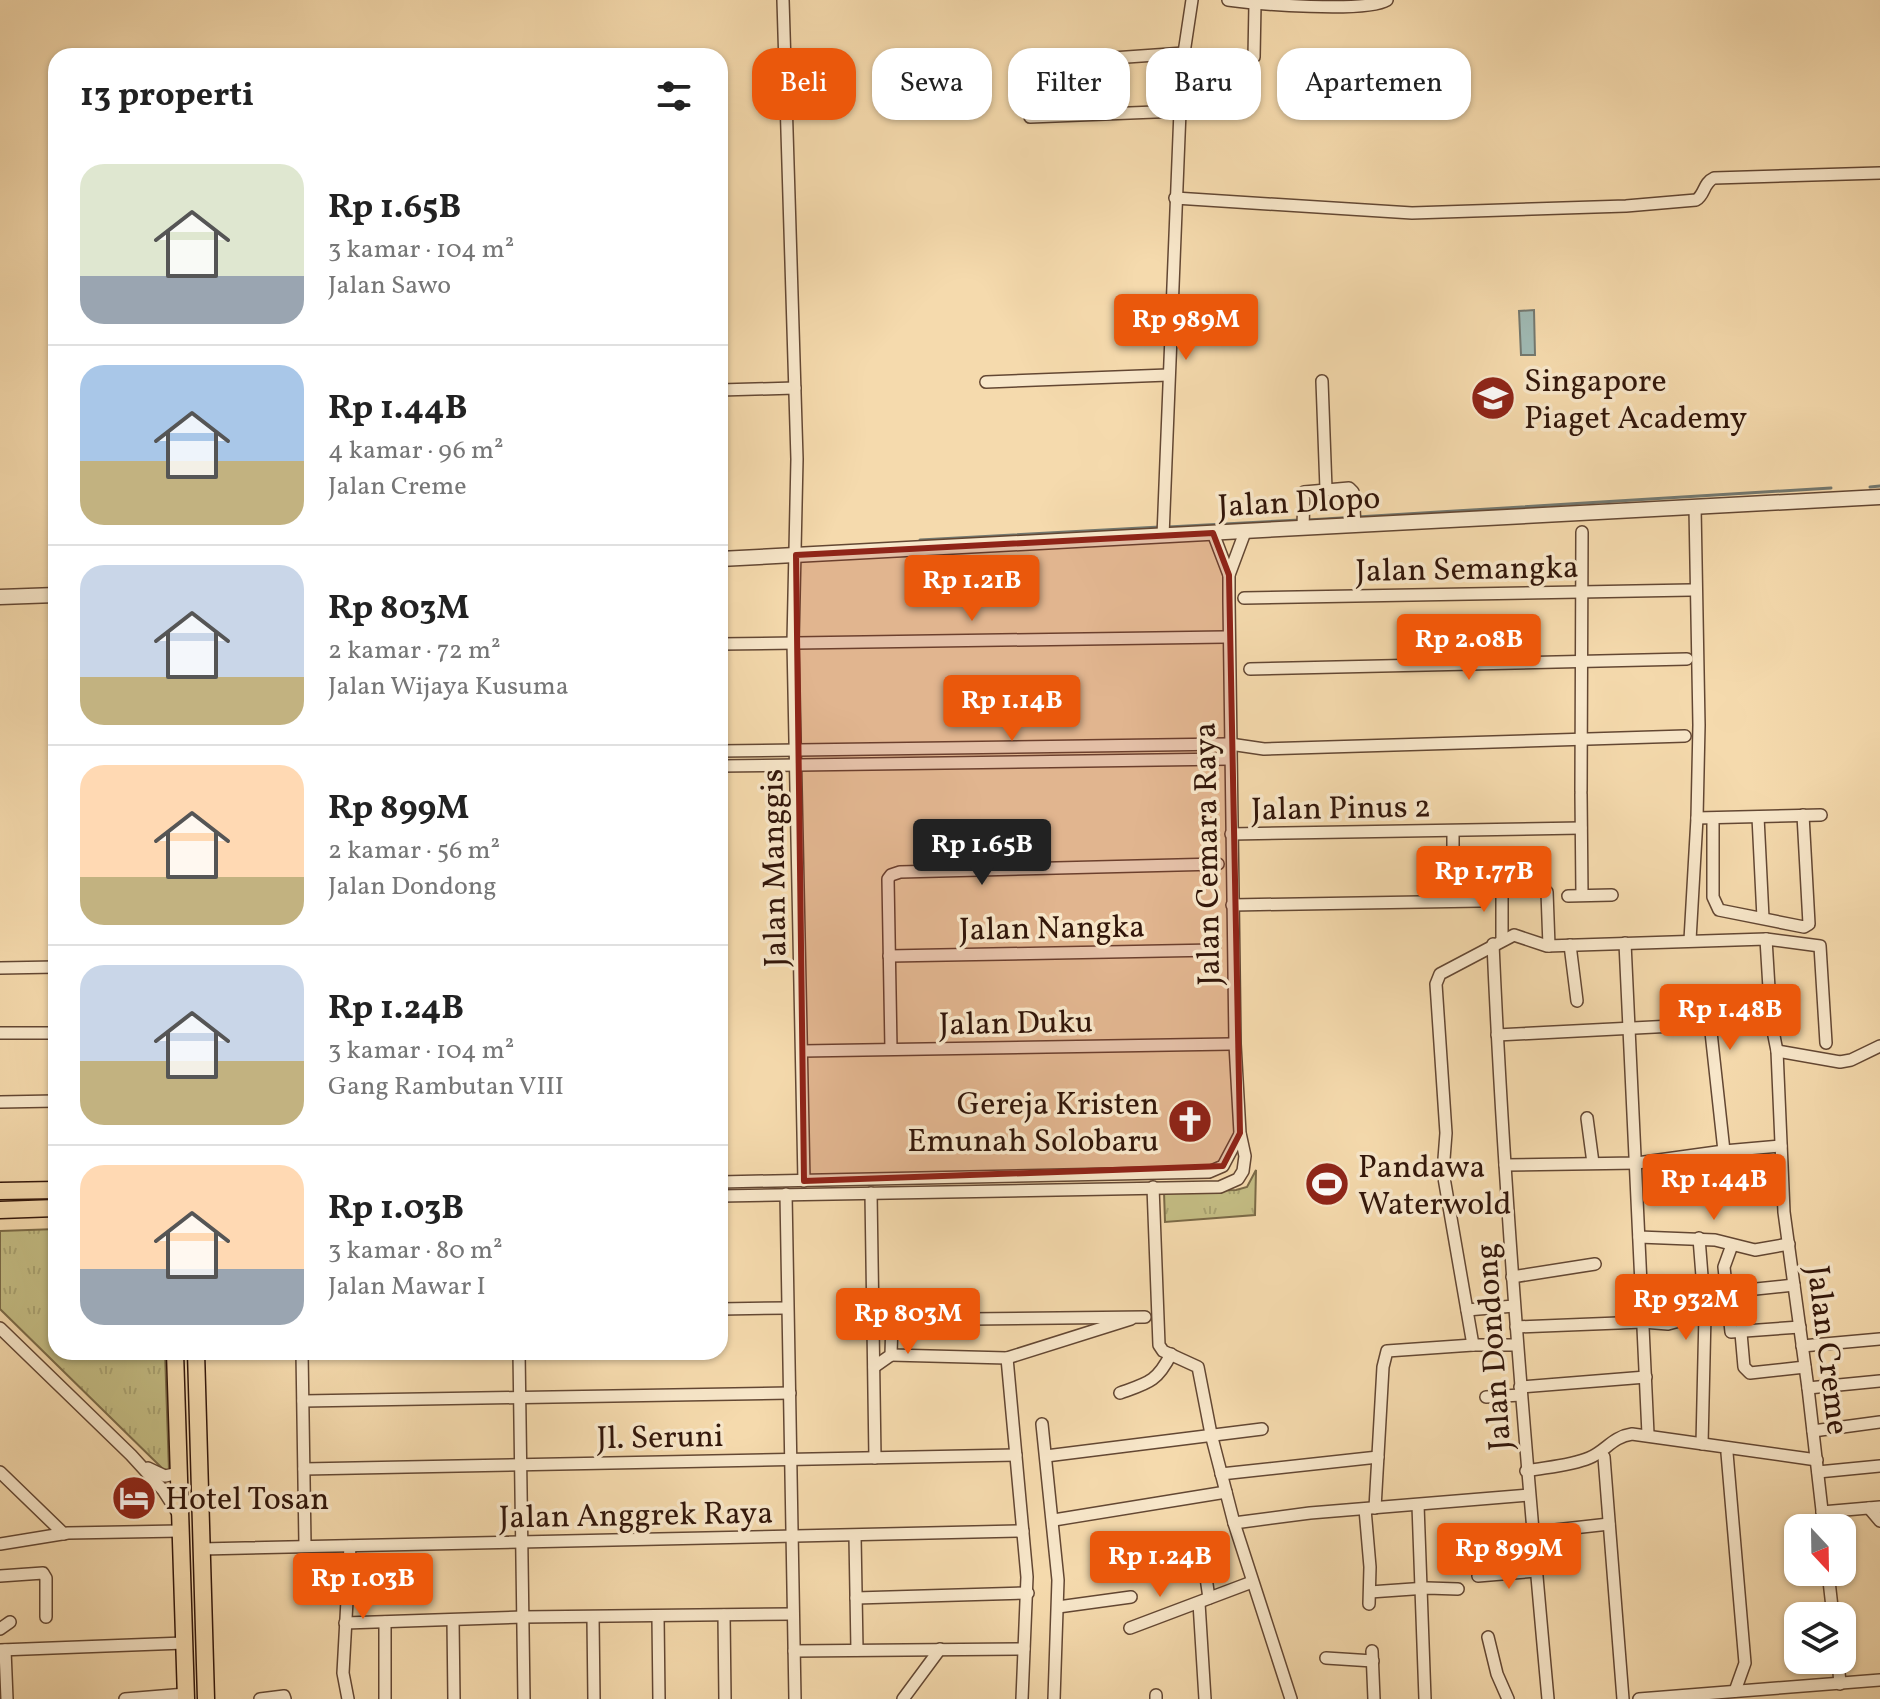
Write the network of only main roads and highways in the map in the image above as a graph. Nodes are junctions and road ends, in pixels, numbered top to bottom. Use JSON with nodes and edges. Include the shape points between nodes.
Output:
{"nodes":[{"id":1,"x":48,"y":1190,"type":"edge"},
{"id":2,"x":8,"y":1191,"type":"edge"},
{"id":3,"x":48,"y":1208,"type":"edge"},
{"id":4,"x":8,"y":1209,"type":"edge"},
{"id":5,"x":175,"y":1360,"type":"edge"},
{"id":6,"x":196,"y":1360,"type":"edge"},
{"id":7,"x":186,"y":1696,"type":"edge"},
{"id":8,"x":206,"y":1699,"type":"edge"}],
"edges":[{"from":1,"to":2,"type":"main road"},
{"from":2,"to":4,"type":"main road","via":[[24,1199]]},
{"from":3,"to":4,"type":"main road"},
{"from":5,"to":7,"type":"main road"},
{"from":6,"to":8,"type":"main road"}]}
